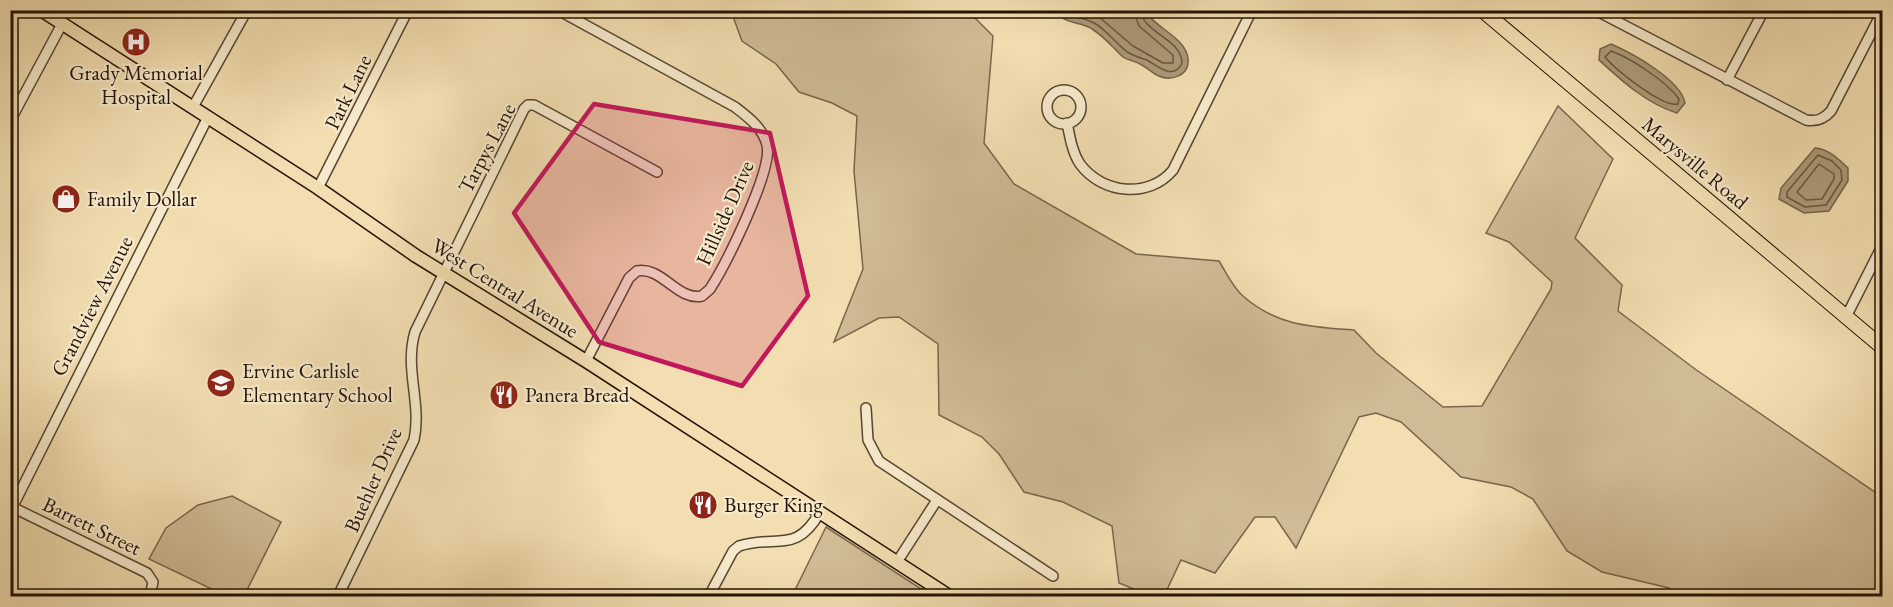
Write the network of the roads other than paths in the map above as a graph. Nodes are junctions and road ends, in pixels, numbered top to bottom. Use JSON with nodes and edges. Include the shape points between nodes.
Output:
{"nodes":[{"id":1,"x":42,"y":10,"type":"edge"},
{"id":2,"x":247,"y":10,"type":"edge"},
{"id":3,"x":408,"y":10,"type":"edge"},
{"id":4,"x":558,"y":10,"type":"edge"},
{"id":5,"x":1252,"y":10,"type":"edge"},
{"id":6,"x":1482,"y":10,"type":"edge"},
{"id":7,"x":1595,"y":10,"type":"edge"},
{"id":8,"x":1764,"y":10,"type":"edge"},
{"id":9,"x":1882,"y":12,"type":"edge"},
{"id":10,"x":1612,"y":15,"type":"edge"},
{"id":11,"x":62,"y":24,"type":"junction"},
{"id":12,"x":1727,"y":80,"type":"junction"},
{"id":13,"x":193,"y":107,"type":"junction"},
{"id":14,"x":208,"y":117,"type":"junction"},
{"id":15,"x":10,"y":121,"type":"edge"},
{"id":16,"x":1067,"y":123,"type":"dead end"},
{"id":17,"x":657,"y":172,"type":"dead end"},
{"id":18,"x":318,"y":188,"type":"junction"},
{"id":19,"x":1882,"y":246,"type":"edge"},
{"id":20,"x":444,"y":273,"type":"junction"},
{"id":21,"x":1846,"y":317,"type":"junction"},
{"id":22,"x":1882,"y":347,"type":"edge"},
{"id":23,"x":586,"y":361,"type":"junction"},
{"id":24,"x":866,"y":408,"type":"dead end"},
{"id":25,"x":937,"y":500,"type":"junction"},
{"id":26,"x":11,"y":509,"type":"edge"},
{"id":27,"x":820,"y":512,"type":"junction"},
{"id":28,"x":897,"y":562,"type":"junction"},
{"id":29,"x":1053,"y":576,"type":"dead end"},
{"id":30,"x":150,"y":597,"type":"edge"},
{"id":31,"x":338,"y":597,"type":"edge"},
{"id":32,"x":709,"y":597,"type":"edge"},
{"id":33,"x":949,"y":597,"type":"edge"}],
"edges":[{"from":1,"to":11,"type":"main road","name":"West Central Avenue"},
{"from":2,"to":13,"type":"street"},
{"from":3,"to":18,"type":"street","name":"Park Lane"},
{"from":4,"to":23,"type":"street","name":"Hillside Drive","via":[[735,107],[756,125],[767,146],[766,170],[710,289],[702,296],[690,295],[653,273],[637,271],[629,278]]},
{"from":5,"to":16,"type":"street","via":[[1173,170],[1154,187],[1131,190],[1099,181],[1079,163]]},
{"from":6,"to":21,"type":"highway","name":"Marysville Road"},
{"from":7,"to":10,"type":"street"},
{"from":8,"to":12,"type":"street"},
{"from":9,"to":12,"type":"street","via":[[1831,111],[1820,120],[1806,120]]},
{"from":10,"to":12,"type":"street"},
{"from":11,"to":13,"type":"main road","name":"West Central Avenue"},
{"from":11,"to":15,"type":"street"},
{"from":13,"to":14,"type":"main road","name":"West Central Avenue"},
{"from":14,"to":18,"type":"main road","name":"West Central Avenue"},
{"from":14,"to":26,"type":"street","name":"Grandview Avenue"},
{"from":17,"to":20,"type":"street","name":"Tarpys Lane","via":[[528,105]]},
{"from":18,"to":20,"type":"main road","name":"West Central Avenue"},
{"from":19,"to":21,"type":"street"},
{"from":20,"to":23,"type":"main road","name":"West Central Avenue"},
{"from":20,"to":31,"type":"street","name":"Buehler Drive","via":[[412,343],[410,368],[418,412],[414,440]]},
{"from":21,"to":22,"type":"highway","name":"Marysville Road"},
{"from":23,"to":27,"type":"main road","name":"West Central Avenue"},
{"from":24,"to":25,"type":"street","via":[[868,440],[874,454],[887,468]]},
{"from":25,"to":28,"type":"street"},
{"from":25,"to":29,"type":"street"},
{"from":26,"to":30,"type":"street","name":"Barrett Street","via":[[147,573],[153,582]]},
{"from":27,"to":28,"type":"main road","name":"West Central Avenue"},
{"from":27,"to":32,"type":"street","via":[[810,529],[798,538],[739,546]]},
{"from":28,"to":33,"type":"main road","name":"West Central Avenue"}]}
